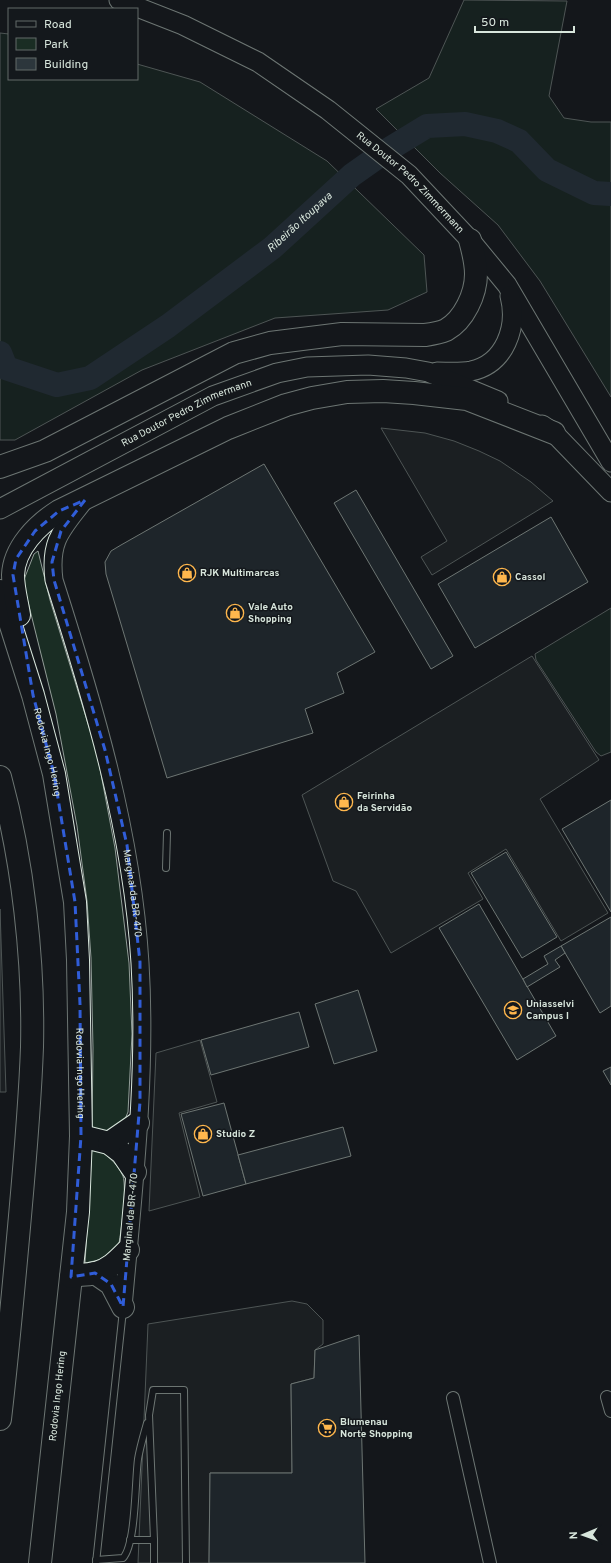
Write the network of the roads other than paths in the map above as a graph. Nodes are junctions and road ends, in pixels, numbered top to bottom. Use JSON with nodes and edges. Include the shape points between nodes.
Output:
{"nodes":[{"id":1,"x":119,"y":0,"type":"edge"},
{"id":2,"x":470,"y":240,"type":"junction"},
{"id":3,"x":506,"y":285,"type":"junction"},
{"id":4,"x":428,"y":372,"type":"junction"},
{"id":5,"x":554,"y":433,"type":"junction"},
{"id":6,"x":611,"y":462,"type":"edge"},
{"id":7,"x":0,"y":468,"type":"edge"},
{"id":8,"x":611,"y":492,"type":"edge"},
{"id":9,"x":85,"y":500,"type":"junction"},
{"id":10,"x":3,"y":508,"type":"edge"},
{"id":11,"x":0,"y":591,"type":"edge"},
{"id":12,"x":33,"y":695,"type":"junction"},
{"id":13,"x":0,"y":777,"type":"edge"},
{"id":14,"x":168,"y":833,"type":"dead end"},
{"id":15,"x":166,"y":868,"type":"dead end"},
{"id":16,"x":138,"y":1122,"type":"junction"},
{"id":17,"x":81,"y":1136,"type":"junction"},
{"id":18,"x":110,"y":1143,"type":"junction"},
{"id":19,"x":135,"y":1172,"type":"junction"},
{"id":20,"x":128,"y":1250,"type":"junction"},
{"id":21,"x":95,"y":1273,"type":"junction"},
{"id":22,"x":71,"y":1277,"type":"junction"},
{"id":23,"x":123,"y":1307,"type":"junction"},
{"id":24,"x":607,"y":1397,"type":"dead end"},
{"id":25,"x":453,"y":1398,"type":"dead end"},
{"id":26,"x":611,"y":1411,"type":"edge"},
{"id":27,"x":149,"y":1415,"type":"junction"},
{"id":28,"x":0,"y":1419,"type":"edge"},
{"id":29,"x":130,"y":1540,"type":"junction"},
{"id":30,"x":154,"y":1540,"type":"junction"},
{"id":31,"x":96,"y":1562,"type":"edge"},
{"id":32,"x":40,"y":1563,"type":"edge"},
{"id":33,"x":154,"y":1563,"type":"edge"},
{"id":34,"x":186,"y":1563,"type":"edge"},
{"id":35,"x":490,"y":1563,"type":"edge"}],
"edges":[{"from":1,"to":2,"type":"main road","name":"Rua Doutor Pedro Zimmermann","via":[[184,25],[258,62],[328,110],[408,175]]},
{"from":2,"to":3,"type":"main road","name":"Rua Doutor Pedro Zimmermann"},
{"from":2,"to":7,"type":"highway","via":[[476,275],[473,292],[467,306],[446,330],[425,335],[342,334],[270,343],[234,353],[45,451]]},
{"from":3,"to":4,"type":"main road","via":[[513,318],[511,332],[499,355],[487,365],[470,371]]},
{"from":3,"to":6,"type":"main road","name":"Rua Doutor Pedro Zimmermann"},
{"from":4,"to":5,"type":"main road","name":"Rua Doutor Pedro Zimmermann","via":[[508,406]]},
{"from":4,"to":10,"type":"main road","name":"Rua Doutor Pedro Zimmermann","via":[[368,365],[306,367],[276,373],[213,396]]},
{"from":5,"to":8,"type":"main road","name":"Rua Doutor Pedro Zimmermann"},
{"from":5,"to":9,"type":"highway","via":[[467,399],[414,393],[347,392],[312,398],[258,415]]},
{"from":9,"to":12,"type":"highway","via":[[46,519],[24,544],[16,559],[13,575]]},
{"from":9,"to":16,"type":"street","name":"Marginal da BR-470","via":[[60,531],[52,562],[54,580],[105,750],[127,845],[140,962],[142,1037]]},
{"from":11,"to":12,"type":"highway","name":"Rodovia Ingo Hering"},
{"from":12,"to":17,"type":"highway","name":"Rodovia Ingo Hering","via":[[54,774],[75,902],[80,1004]]},
{"from":13,"to":28,"type":"highway","via":[[22,890],[30,962],[32,1046],[25,1168]]},
{"from":14,"to":15,"type":"lane"},
{"from":16,"to":18,"type":"highway"},
{"from":16,"to":19,"type":"street","name":"Marginal da BR-470"},
{"from":17,"to":18,"type":"highway"},
{"from":17,"to":22,"type":"highway","name":"Rodovia Ingo Hering","via":[[78,1212]]},
{"from":18,"to":19,"type":"highway","via":[[122,1153]]},
{"from":19,"to":20,"type":"street","name":"Marginal da BR-470"},
{"from":20,"to":21,"type":"highway","via":[[113,1266]]},
{"from":20,"to":23,"type":"street","name":"Marginal da BR-470"},
{"from":21,"to":22,"type":"highway","via":[[82,1273]]},
{"from":21,"to":23,"type":"highway","via":[[111,1284]]},
{"from":22,"to":32,"type":"highway","name":"Rodovia Ingo Hering"},
{"from":23,"to":31,"type":"lane"},
{"from":24,"to":26,"type":"street"},
{"from":25,"to":35,"type":"street"},
{"from":27,"to":29,"type":"lane","via":[[138,1458]]},
{"from":27,"to":30,"type":"lane"},
{"from":27,"to":34,"type":"lane","via":[[153,1390],[184,1390]]},
{"from":29,"to":30,"type":"lane"},
{"from":29,"to":31,"type":"lane","via":[[127,1554],[123,1558]]},
{"from":30,"to":33,"type":"lane"}]}
